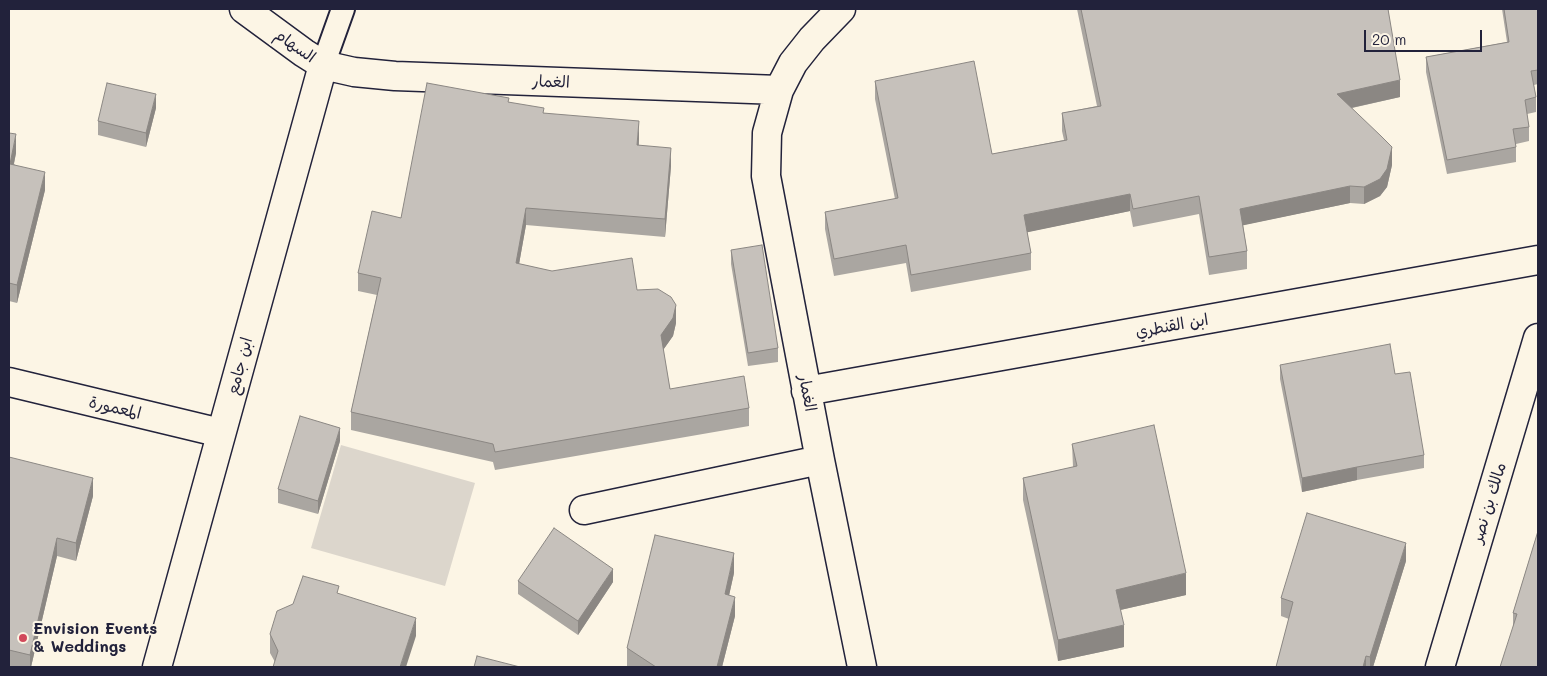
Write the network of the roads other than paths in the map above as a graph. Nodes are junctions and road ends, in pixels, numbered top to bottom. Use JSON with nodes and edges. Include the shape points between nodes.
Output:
{"nodes":[{"id":1,"x":244,"y":9,"type":"edge"},
{"id":2,"x":343,"y":9,"type":"edge"},
{"id":3,"x":842,"y":9,"type":"edge"},
{"id":4,"x":323,"y":65,"type":"junction"},
{"id":5,"x":779,"y":90,"type":"junction"},
{"id":6,"x":1538,"y":260,"type":"edge"},
{"id":7,"x":1538,"y":338,"type":"edge"},
{"id":8,"x":9,"y":382,"type":"edge"},
{"id":9,"x":806,"y":391,"type":"junction"},
{"id":10,"x":221,"y":433,"type":"junction"},
{"id":11,"x":820,"y":460,"type":"junction"},
{"id":12,"x":584,"y":510,"type":"dead end"},
{"id":13,"x":157,"y":667,"type":"edge"},
{"id":14,"x":862,"y":667,"type":"edge"},
{"id":15,"x":1440,"y":667,"type":"edge"}],
"edges":[{"from":1,"to":4,"type":"street","name":"السهام"},
{"from":2,"to":4,"type":"lane"},
{"from":3,"to":5,"type":"street","name":"الغمار","via":[[812,39]]},
{"from":4,"to":5,"type":"street","name":"الغمار","via":[[395,76]]},
{"from":4,"to":10,"type":"street","name":"ابن جامع"},
{"from":5,"to":9,"type":"street","name":"الغمار","via":[[767,132],[766,176]]},
{"from":6,"to":9,"type":"street","name":"ابن القنطري"},
{"from":7,"to":15,"type":"street","name":"مالك بن نصر"},
{"from":8,"to":10,"type":"street","name":"المعمورة"},
{"from":9,"to":11,"type":"street","name":"الغمار"},
{"from":10,"to":13,"type":"street","name":"ابن جامع"},
{"from":11,"to":12,"type":"street"},
{"from":11,"to":14,"type":"street","name":"الغمار"}]}
